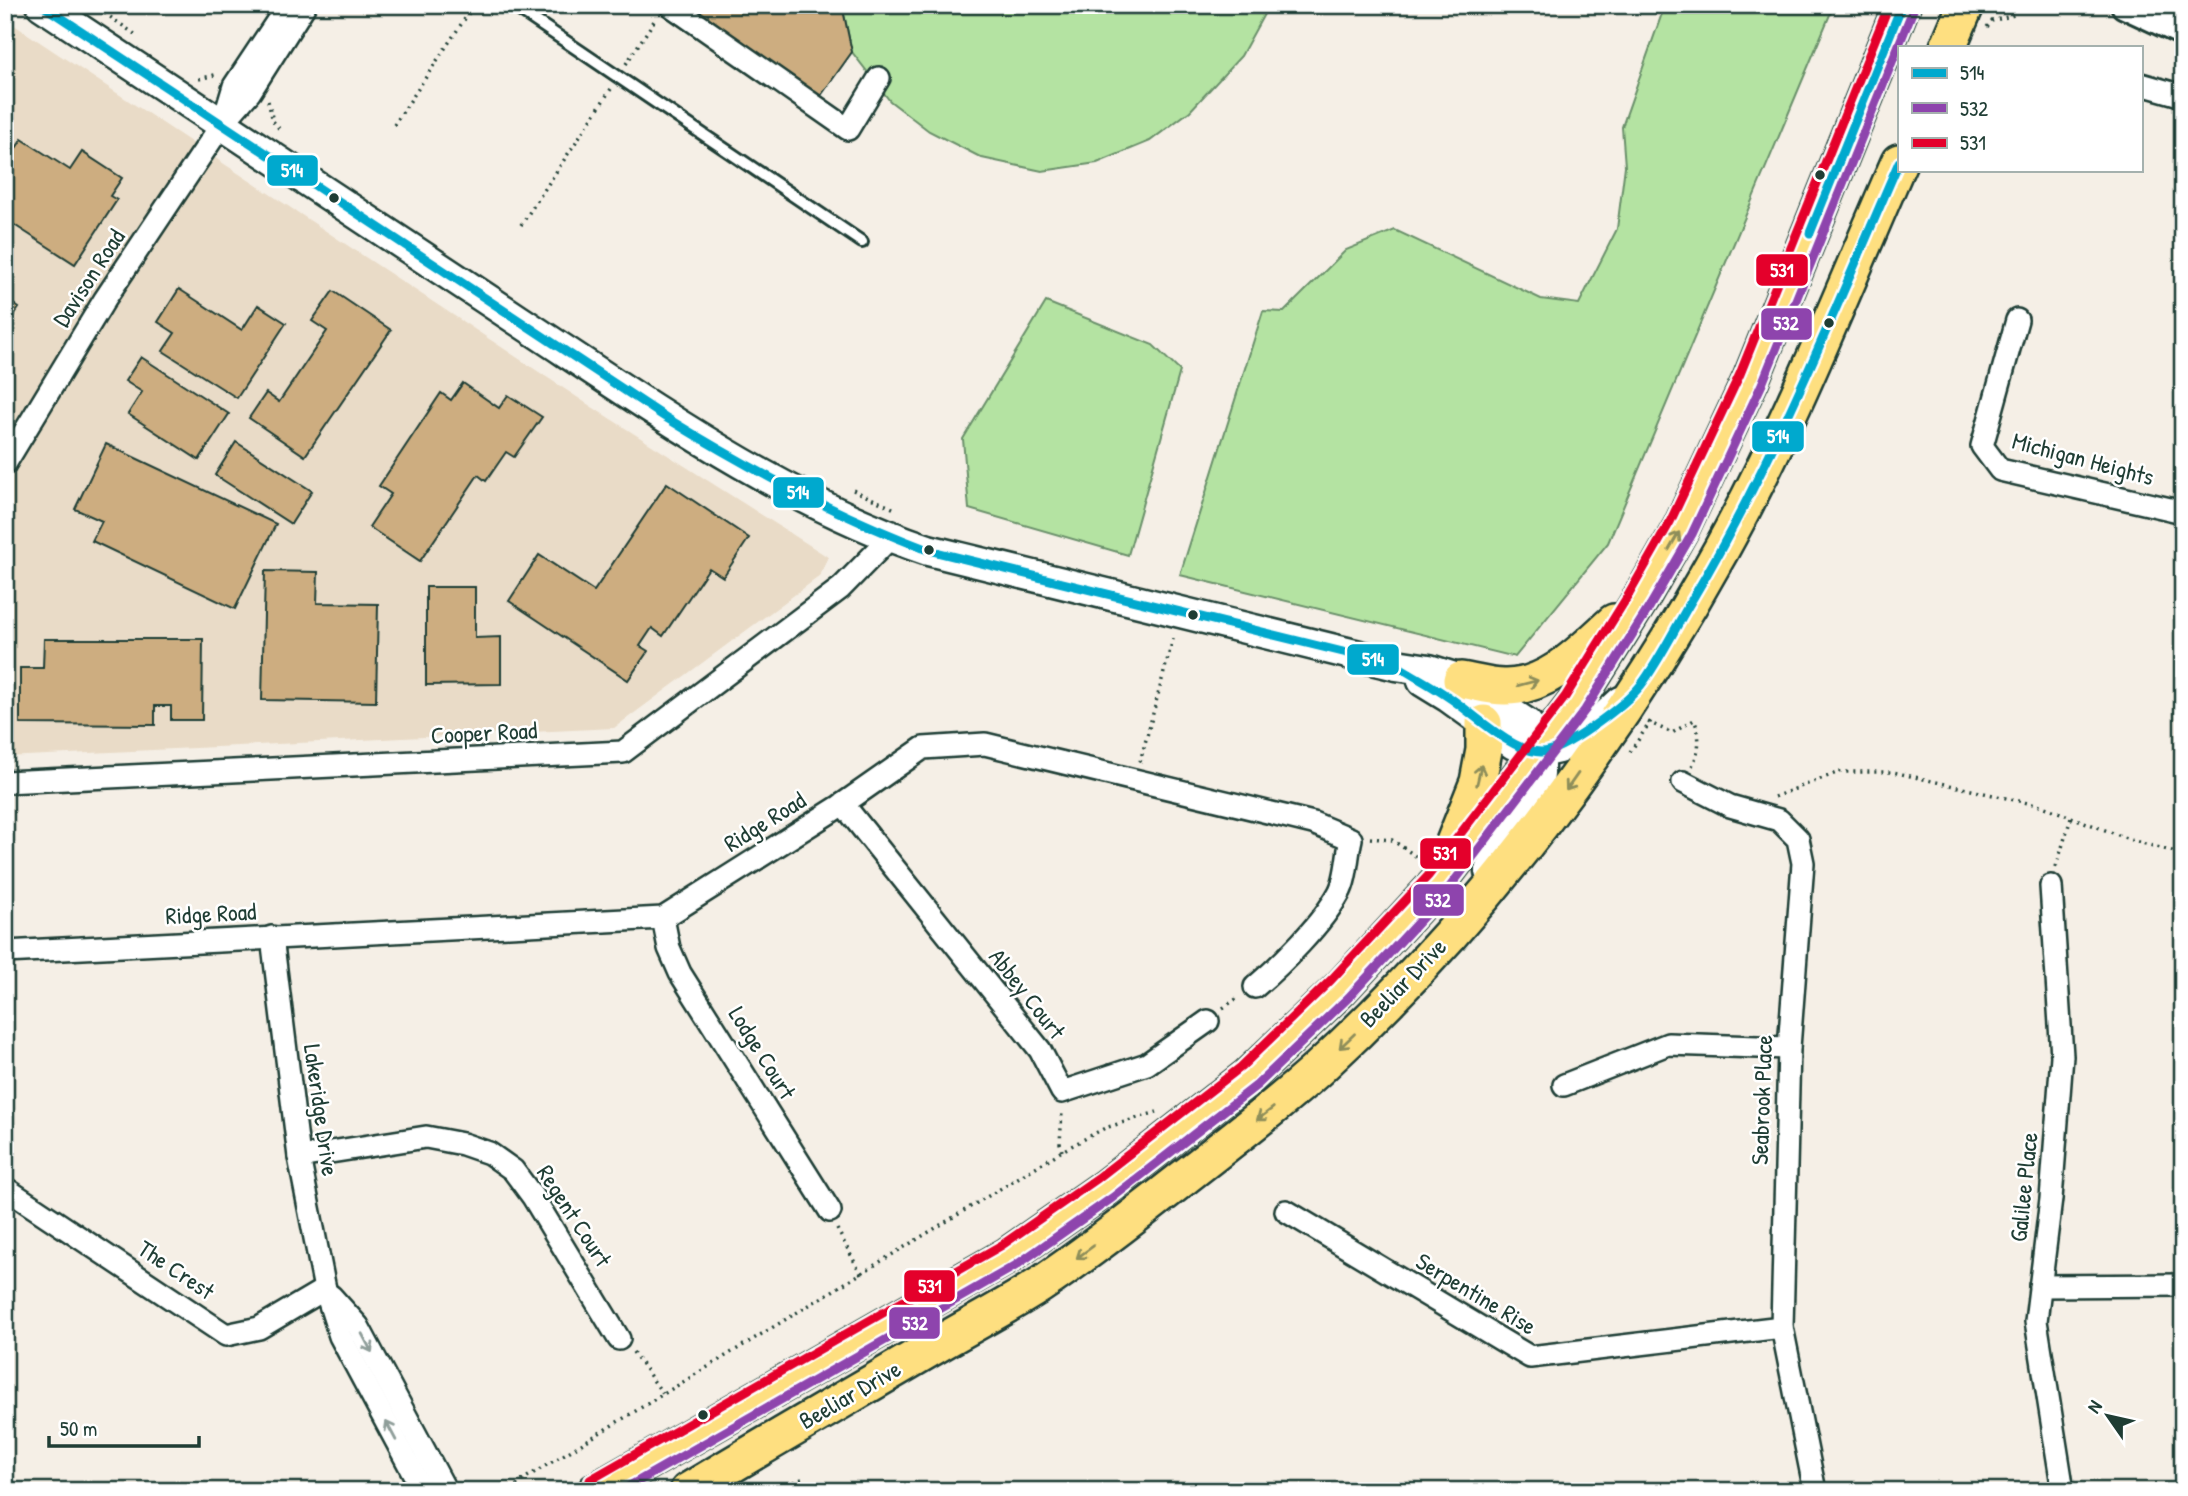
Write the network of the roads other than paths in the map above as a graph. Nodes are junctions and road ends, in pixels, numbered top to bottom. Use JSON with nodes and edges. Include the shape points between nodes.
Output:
{"nodes":[{"id":1,"x":42,"y":5,"type":"edge"},
{"id":2,"x":288,"y":5,"type":"edge"},
{"id":3,"x":305,"y":5,"type":"edge"},
{"id":4,"x":512,"y":5,"type":"edge"},
{"id":5,"x":1902,"y":5,"type":"edge"},
{"id":6,"x":2125,"y":5,"type":"edge"},
{"id":7,"x":665,"y":9,"type":"edge"},
{"id":8,"x":2183,"y":33,"type":"edge"},
{"id":9,"x":879,"y":78,"type":"dead end"},
{"id":10,"x":2142,"y":84,"type":"edge"},
{"id":11,"x":2183,"y":96,"type":"edge"},
{"id":12,"x":222,"y":124,"type":"junction"},
{"id":13,"x":1898,"y":164,"type":"edge"},
{"id":14,"x":862,"y":242,"type":"dead end"},
{"id":15,"x":2017,"y":320,"type":"dead end"},
{"id":16,"x":5,"y":464,"type":"edge"},
{"id":17,"x":2183,"y":512,"type":"edge"},
{"id":18,"x":895,"y":524,"type":"junction"},
{"id":19,"x":1640,"y":600,"type":"junction"},
{"id":20,"x":1396,"y":665,"type":"junction"},
{"id":21,"x":1461,"y":680,"type":"junction"},
{"id":22,"x":1632,"y":697,"type":"junction"},
{"id":23,"x":1485,"y":723,"type":"junction"},
{"id":24,"x":1540,"y":751,"type":"junction"},
{"id":25,"x":5,"y":782,"type":"edge"},
{"id":26,"x":1683,"y":782,"type":"road end"},
{"id":27,"x":843,"y":804,"type":"junction"},
{"id":28,"x":1429,"y":872,"type":"junction"},
{"id":29,"x":2051,"y":886,"type":"road end"},
{"id":30,"x":663,"y":918,"type":"junction"},
{"id":31,"x":1462,"y":921,"type":"junction"},
{"id":32,"x":272,"y":937,"type":"junction"},
{"id":33,"x":5,"y":952,"type":"edge"},
{"id":34,"x":1255,"y":987,"type":"road end"},
{"id":35,"x":1208,"y":1021,"type":"road end"},
{"id":36,"x":1789,"y":1048,"type":"junction"},
{"id":37,"x":1564,"y":1086,"type":"dead end"},
{"id":38,"x":299,"y":1157,"type":"junction"},
{"id":39,"x":5,"y":1188,"type":"edge"},
{"id":40,"x":1286,"y":1210,"type":"dead end"},
{"id":41,"x":830,"y":1211,"type":"road end"},
{"id":42,"x":2040,"y":1286,"type":"junction"},
{"id":43,"x":2183,"y":1286,"type":"edge"},
{"id":44,"x":325,"y":1289,"type":"junction"},
{"id":45,"x":1782,"y":1327,"type":"junction"},
{"id":46,"x":619,"y":1339,"type":"road end"},
{"id":47,"x":423,"y":1491,"type":"edge"},
{"id":48,"x":446,"y":1491,"type":"edge"},
{"id":49,"x":596,"y":1491,"type":"edge"},
{"id":50,"x":688,"y":1491,"type":"edge"},
{"id":51,"x":1815,"y":1491,"type":"edge"},
{"id":52,"x":2063,"y":1491,"type":"edge"}],
"edges":[{"from":1,"to":12,"type":"main road"},
{"from":2,"to":12,"type":"street","via":[[234,86]]},
{"from":3,"to":12,"type":"street","via":[[250,92]]},
{"from":4,"to":14,"type":"lane"},
{"from":19,"to":5,"type":"highway","name":"Beeliar Drive","one_way":true,"via":[[1701,488],[1751,379]]},
{"from":6,"to":8,"type":"street"},
{"from":7,"to":9,"type":"street","via":[[848,129]]},
{"from":10,"to":11,"type":"street"},
{"from":12,"to":16,"type":"street","name":"Davison Road","via":[[105,299]]},
{"from":12,"to":18,"type":"main road","via":[[676,424],[801,495]]},
{"from":13,"to":22,"type":"highway","name":"Beeliar Drive","via":[[1756,482],[1721,551]]},
{"from":15,"to":17,"type":"street","name":"Michigan Heights","via":[[1982,446],[2000,470]]},
{"from":18,"to":20,"type":"main road","via":[[928,550]]},
{"from":18,"to":25,"type":"street","name":"Cooper Road","via":[[841,588],[624,752]]},
{"from":21,"to":19,"type":"highway","one_way":true,"via":[[1503,687],[1534,683],[1564,665]]},
{"from":19,"to":24,"type":"highway","name":"Beeliar Drive"},
{"from":20,"to":21,"type":"main road"},
{"from":20,"to":23,"type":"main road"},
{"from":21,"to":24,"type":"main road","via":[[1534,730]]},
{"from":22,"to":24,"type":"main road","via":[[1558,748]]},
{"from":22,"to":31,"type":"highway","name":"Beeliar Drive","one_way":true,"via":[[1555,806]]},
{"from":23,"to":24,"type":"main road","via":[[1514,744]]},
{"from":28,"to":23,"type":"highway","one_way":true,"via":[[1478,782]]},
{"from":24,"to":28,"type":"highway","name":"Beeliar Drive"},
{"from":24,"to":31,"type":"main road","via":[[1539,775]]},
{"from":26,"to":36,"type":"street","name":"Seabrook Place","via":[[1730,806],[1779,820],[1798,839],[1803,863]]},
{"from":27,"to":30,"type":"street","name":"Ridge Road"},
{"from":27,"to":34,"type":"street","name":"Ridge Road","via":[[923,748],[985,744],[1313,823],[1350,839],[1341,891]]},
{"from":27,"to":35,"type":"street","name":"Abbey Court","via":[[1040,1050],[1062,1092],[1147,1064]]},
{"from":28,"to":49,"type":"highway","name":"Beeliar Drive","via":[[1340,989],[1249,1076],[1105,1188],[1009,1255]]},
{"from":29,"to":42,"type":"street","name":"Galilee Place","via":[[2062,1056]]},
{"from":30,"to":32,"type":"street","name":"Ridge Road"},
{"from":30,"to":41,"type":"street","name":"Lodge Court","via":[[680,973]]},
{"from":31,"to":50,"type":"highway","name":"Beeliar Drive","one_way":true,"via":[[1317,1070],[1122,1226],[1038,1286]]},
{"from":32,"to":33,"type":"street","name":"Ridge Road"},
{"from":32,"to":38,"type":"street","name":"Lakeridge Drive"},
{"from":36,"to":37,"type":"street","via":[[1668,1044]]},
{"from":36,"to":45,"type":"street","name":"Seabrook Place"},
{"from":38,"to":44,"type":"street","name":"Lakeridge Drive"},
{"from":38,"to":46,"type":"street","name":"Regent Court","via":[[426,1137],[489,1153],[513,1170],[533,1197]]},
{"from":39,"to":44,"type":"street","name":"The Crest","via":[[226,1335],[259,1328]]},
{"from":40,"to":45,"type":"street","name":"Serpentine Rise","via":[[1530,1357]]},
{"from":42,"to":43,"type":"street"},
{"from":42,"to":52,"type":"street","name":"Galilee Place","via":[[2036,1321]]},
{"from":47,"to":44,"type":"street","name":"Lakeridge Drive","one_way":true,"via":[[340,1336]]},
{"from":44,"to":48,"type":"street","one_way":true,"via":[[358,1326]]},
{"from":45,"to":51,"type":"street","name":"Seabrook Place"}]}
